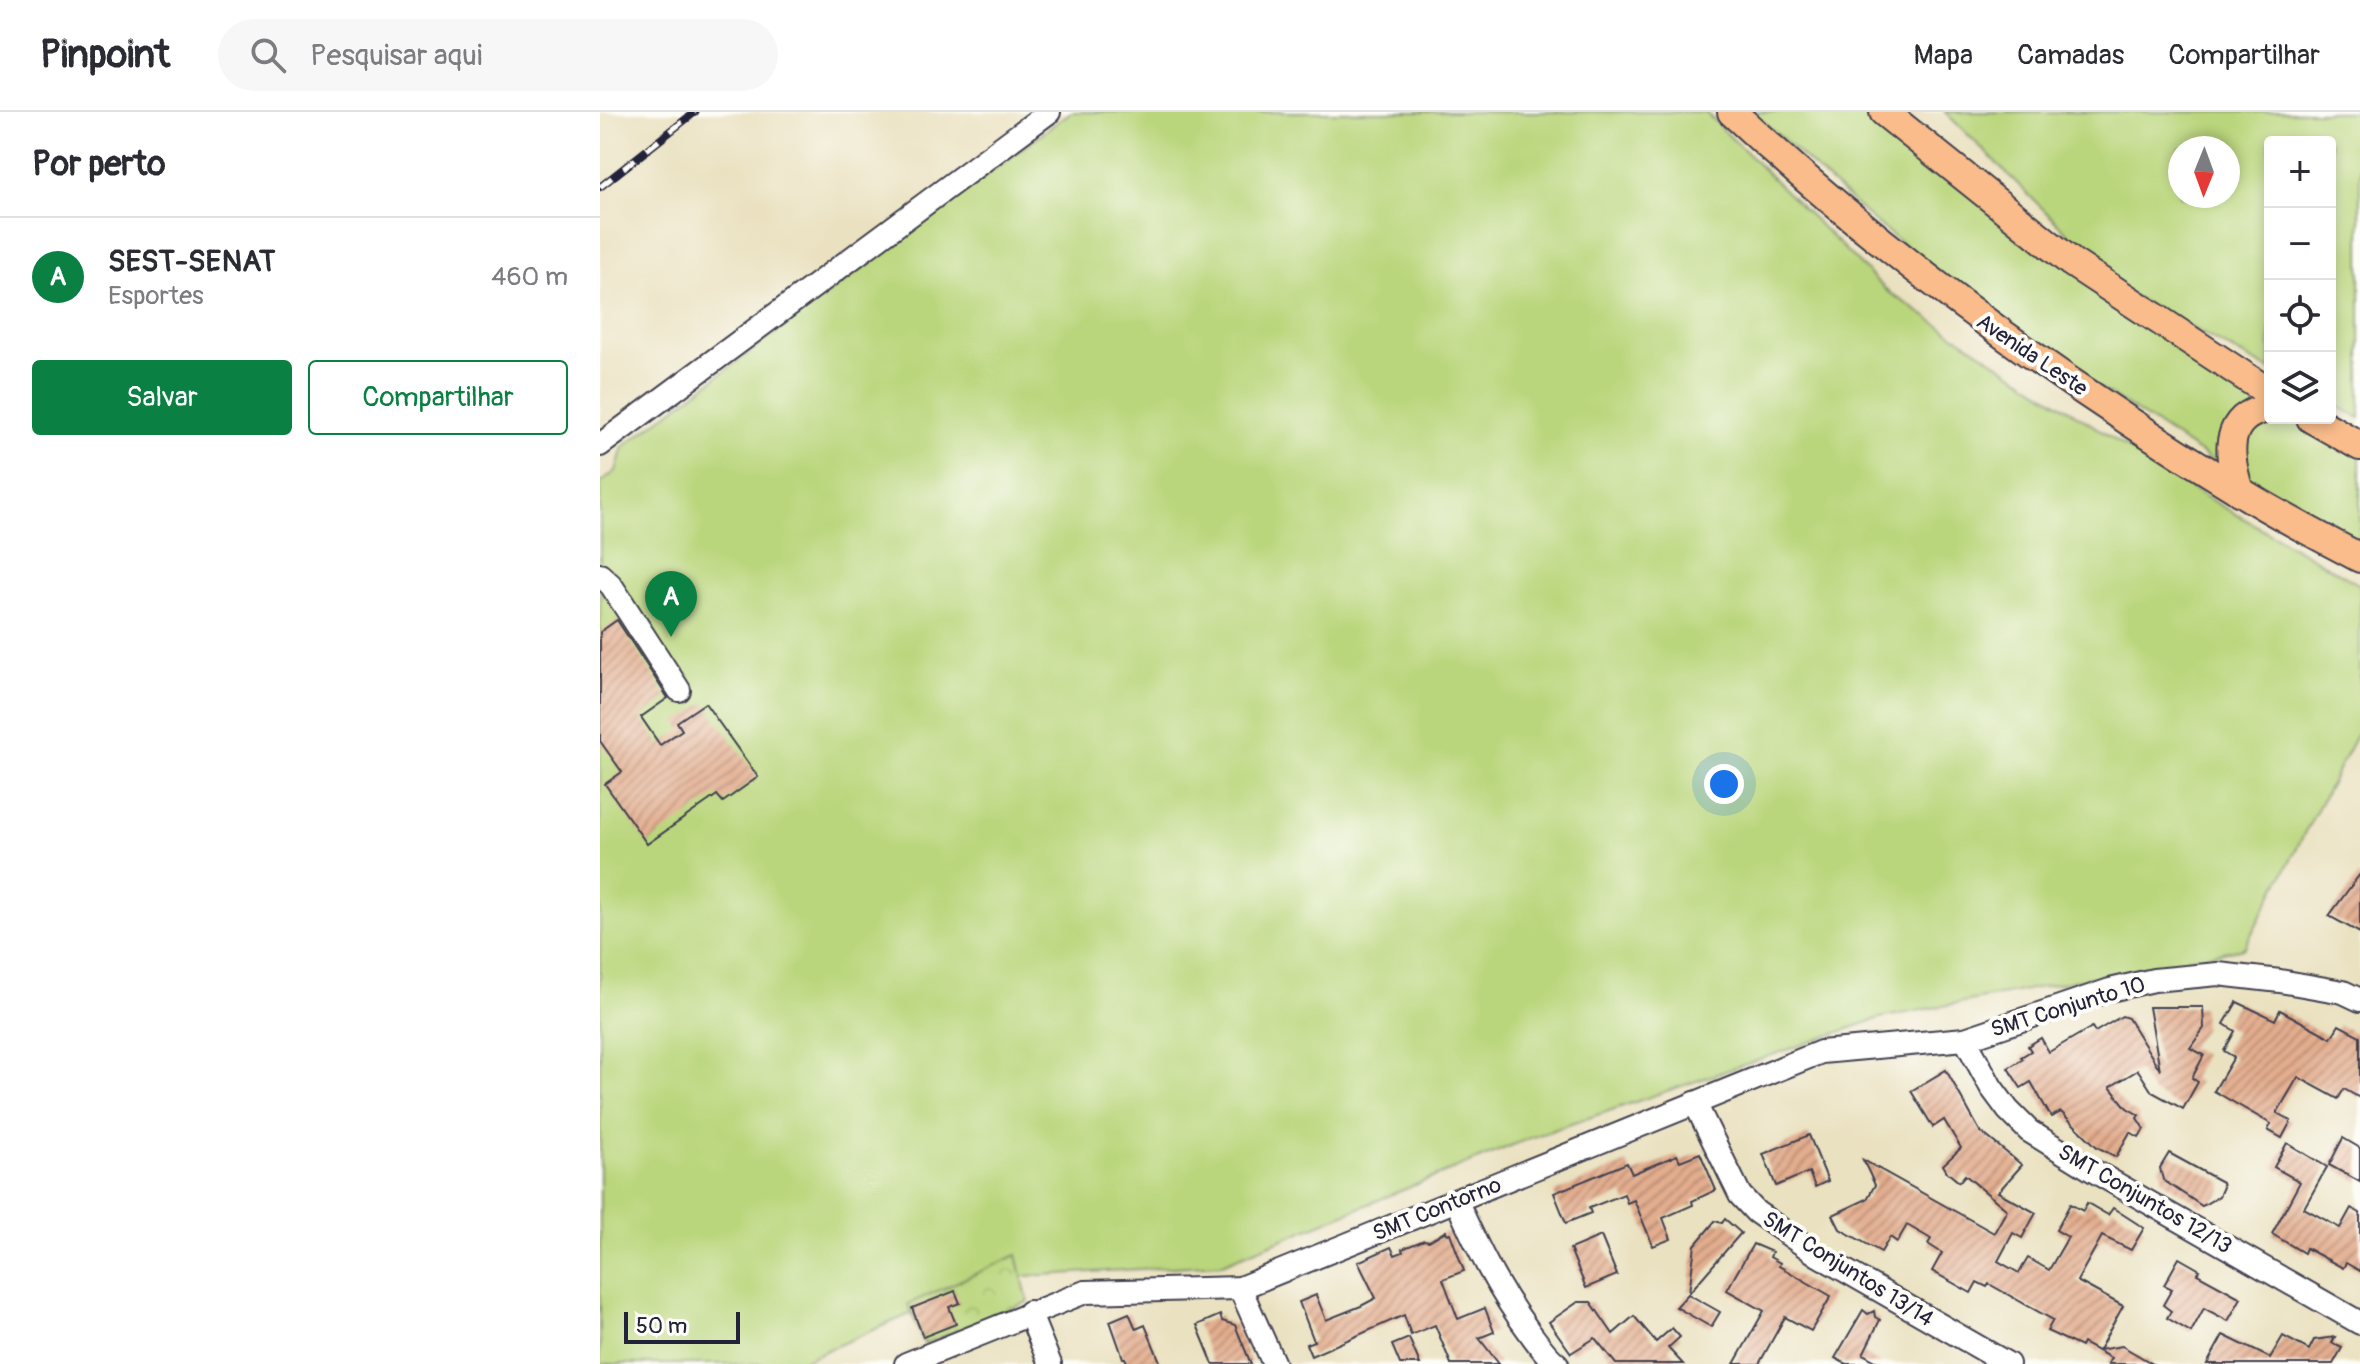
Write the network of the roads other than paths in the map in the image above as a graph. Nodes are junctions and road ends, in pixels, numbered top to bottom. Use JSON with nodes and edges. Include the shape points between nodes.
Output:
{"nodes":[{"id":1,"x":1049,"y":112,"type":"edge"},
{"id":2,"x":1732,"y":112,"type":"edge"},
{"id":3,"x":1884,"y":112,"type":"edge"},
{"id":4,"x":2264,"y":389,"type":"edge"},
{"id":5,"x":2264,"y":409,"type":"edge"},
{"id":6,"x":2322,"y":424,"type":"edge"},
{"id":7,"x":600,"y":445,"type":"edge"},
{"id":8,"x":2360,"y":446,"type":"edge"},
{"id":9,"x":2239,"y":491,"type":"junction"},
{"id":10,"x":2360,"y":558,"type":"edge"},
{"id":11,"x":600,"y":575,"type":"edge"},
{"id":12,"x":679,"y":690,"type":"dead end"},
{"id":13,"x":2360,"y":1000,"type":"edge"},
{"id":14,"x":1965,"y":1039,"type":"junction"},
{"id":15,"x":1695,"y":1103,"type":"junction"},
{"id":16,"x":1457,"y":1202,"type":"junction"},
{"id":17,"x":1240,"y":1288,"type":"junction"},
{"id":18,"x":1029,"y":1312,"type":"junction"},
{"id":19,"x":2360,"y":1323,"type":"edge"},
{"id":20,"x":906,"y":1364,"type":"edge"},
{"id":21,"x":1050,"y":1364,"type":"edge"},
{"id":22,"x":1274,"y":1364,"type":"edge"},
{"id":23,"x":1557,"y":1364,"type":"edge"},
{"id":24,"x":2008,"y":1364,"type":"edge"}],
"edges":[{"from":1,"to":7,"type":"street"},
{"from":2,"to":9,"type":"main road","name":"Avenida Leste","via":[[1941,291],[2017,347]]},
{"from":3,"to":4,"type":"main road","via":[[2071,262]]},
{"from":5,"to":9,"type":"main road","via":[[2244,419],[2232,434],[2230,452]]},
{"from":6,"to":8,"type":"main road"},
{"from":9,"to":10,"type":"main road","name":"Avenida Leste"},
{"from":11,"to":12,"type":"street"},
{"from":13,"to":14,"type":"street","name":"SMT Conjunto 10","via":[[2343,992],[2218,974],[2154,980]]},
{"from":14,"to":15,"type":"street","name":"SMT Contorno","via":[[1821,1052]]},
{"from":14,"to":19,"type":"street","name":"SMT Conjuntos 12/13","via":[[1991,1087],[2029,1131]]},
{"from":15,"to":16,"type":"street","name":"SMT Contorno"},
{"from":15,"to":24,"type":"street","name":"SMT Conjuntos 13/14","via":[[1740,1195],[1756,1212],[1818,1255]]},
{"from":16,"to":17,"type":"street","name":"SMT Contorno"},
{"from":16,"to":23,"type":"street","via":[[1483,1260],[1517,1315]]},
{"from":17,"to":18,"type":"street","name":"SMT Contorno","via":[[1085,1292]]},
{"from":17,"to":22,"type":"street"},
{"from":18,"to":20,"type":"street","name":"SMT Contorno"},
{"from":18,"to":21,"type":"street"}]}
